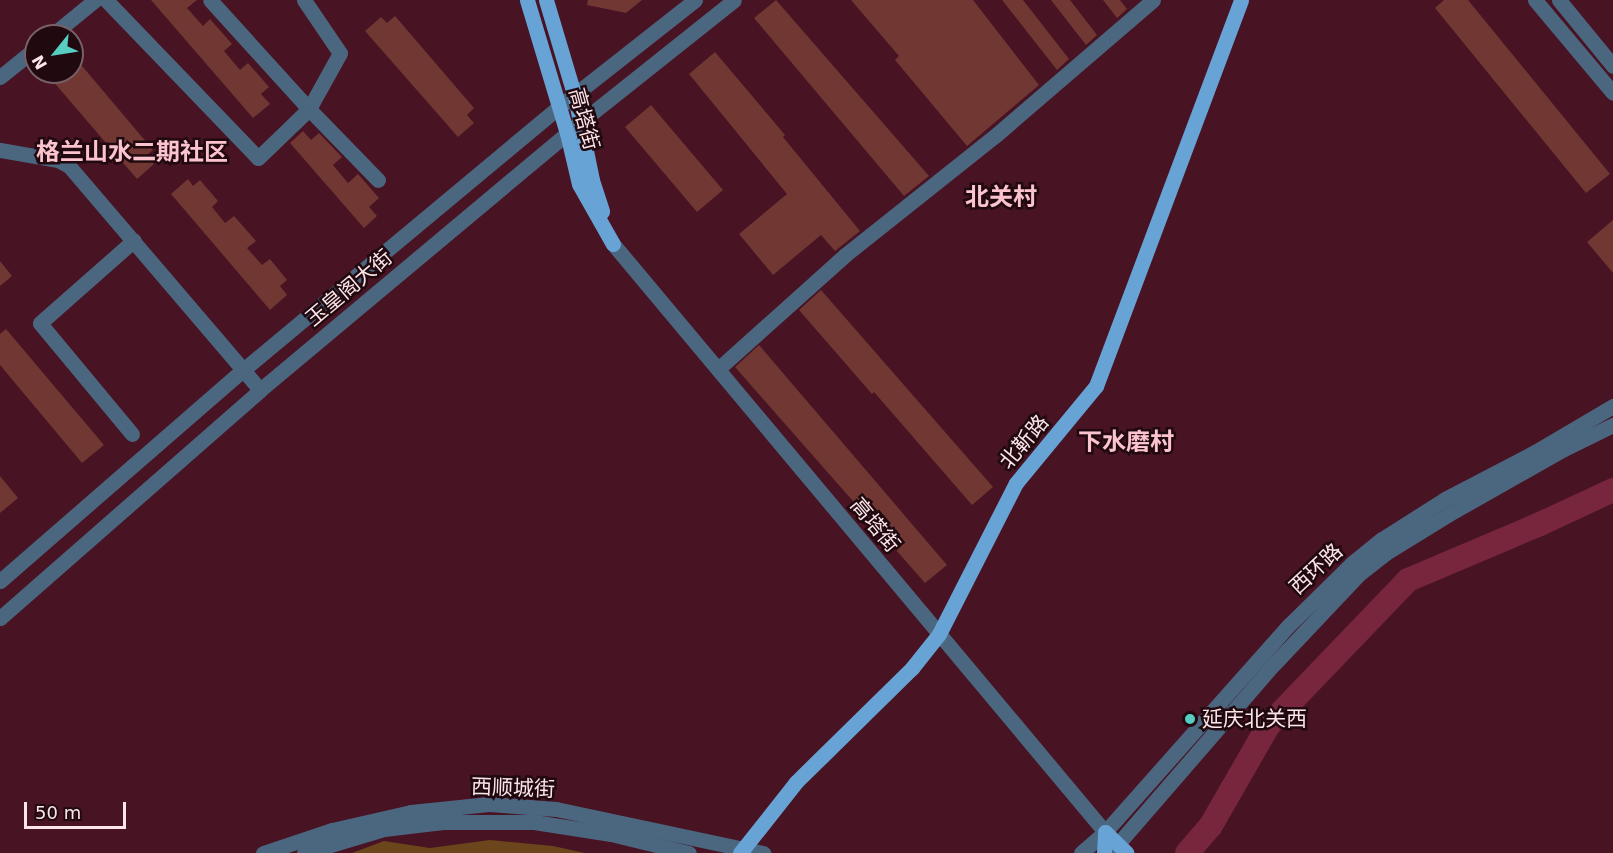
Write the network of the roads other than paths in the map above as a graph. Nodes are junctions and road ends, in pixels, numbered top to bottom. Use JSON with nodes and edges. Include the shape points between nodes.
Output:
{"nodes":[{"id":1,"x":95,"y":0,"type":"edge"},
{"id":2,"x":106,"y":0,"type":"edge"},
{"id":3,"x":210,"y":0,"type":"edge"},
{"id":4,"x":304,"y":0,"type":"edge"},
{"id":5,"x":527,"y":0,"type":"edge"},
{"id":6,"x":546,"y":0,"type":"edge"},
{"id":7,"x":695,"y":0,"type":"edge"},
{"id":8,"x":734,"y":0,"type":"edge"},
{"id":9,"x":1153,"y":0,"type":"edge"},
{"id":10,"x":1241,"y":0,"type":"edge"},
{"id":11,"x":1535,"y":0,"type":"edge"},
{"id":12,"x":1559,"y":0,"type":"edge"},
{"id":13,"x":66,"y":24,"type":"edge"},
{"id":14,"x":24,"y":58,"type":"edge"},
{"id":15,"x":1613,"y":66,"type":"edge"},
{"id":16,"x":0,"y":77,"type":"edge"},
{"id":17,"x":1613,"y":93,"type":"edge"},
{"id":18,"x":575,"y":97,"type":"junction"},
{"id":19,"x":559,"y":107,"type":"junction"},
{"id":20,"x":309,"y":109,"type":"junction"},
{"id":21,"x":581,"y":123,"type":"junction"},
{"id":22,"x":567,"y":133,"type":"junction"},
{"id":23,"x":0,"y":150,"type":"edge"},
{"id":24,"x":378,"y":180,"type":"dead end"},
{"id":25,"x":134,"y":240,"type":"junction"},
{"id":26,"x":613,"y":244,"type":"junction"},
{"id":27,"x":718,"y":369,"type":"junction"},
{"id":28,"x":243,"y":370,"type":"junction"},
{"id":29,"x":260,"y":390,"type":"junction"},
{"id":30,"x":1613,"y":406,"type":"edge"},
{"id":31,"x":1613,"y":425,"type":"edge"},
{"id":32,"x":132,"y":434,"type":"dead end"},
{"id":33,"x":0,"y":581,"type":"edge"},
{"id":34,"x":0,"y":618,"type":"edge"},
{"id":35,"x":939,"y":634,"type":"junction"},
{"id":36,"x":1105,"y":832,"type":"junction"},
{"id":37,"x":743,"y":850,"type":"edge"},
{"id":38,"x":1119,"y":850,"type":"edge"},
{"id":39,"x":263,"y":853,"type":"edge"},
{"id":40,"x":304,"y":853,"type":"edge"},
{"id":41,"x":689,"y":853,"type":"edge"},
{"id":42,"x":763,"y":853,"type":"edge"},
{"id":43,"x":1081,"y":853,"type":"edge"},
{"id":44,"x":1104,"y":853,"type":"edge"}],
"edges":[{"from":1,"to":13,"type":"street"},
{"from":2,"to":20,"type":"street","via":[[258,158]]},
{"from":3,"to":20,"type":"street"},
{"from":4,"to":20,"type":"street","via":[[340,53]]},
{"from":5,"to":19,"type":"main road","name":"高塔街"},
{"from":6,"to":18,"type":"main road","name":"高塔街"},
{"from":7,"to":18,"type":"street","name":"玉皇阁大街"},
{"from":8,"to":21,"type":"street","name":"玉皇阁大街"},
{"from":9,"to":27,"type":"street","via":[[996,135],[845,255]]},
{"from":10,"to":35,"type":"main road","name":"北靳路","via":[[1096,386],[1016,483]]},
{"from":11,"to":17,"type":"street"},
{"from":12,"to":15,"type":"street"},
{"from":14,"to":16,"type":"street"},
{"from":18,"to":19,"type":"street","name":"玉皇阁大街"},
{"from":18,"to":21,"type":"main road","name":"高塔街"},
{"from":19,"to":22,"type":"main road","name":"高塔街"},
{"from":19,"to":28,"type":"street","name":"玉皇阁大街"},
{"from":20,"to":24,"type":"street"},
{"from":21,"to":22,"type":"street","name":"玉皇阁大街"},
{"from":21,"to":26,"type":"main road","name":"高塔街","via":[[592,180]]},
{"from":22,"to":26,"type":"main road","name":"高塔街","via":[[579,184]]},
{"from":22,"to":29,"type":"street","name":"玉皇阁大街"},
{"from":23,"to":25,"type":"street","via":[[58,160],[69,166]]},
{"from":25,"to":28,"type":"street"},
{"from":25,"to":32,"type":"street","via":[[40,323]]},
{"from":26,"to":27,"type":"street","name":"高塔街"},
{"from":27,"to":35,"type":"street","name":"高塔街"},
{"from":28,"to":29,"type":"street"},
{"from":28,"to":33,"type":"street","name":"玉皇阁大街"},
{"from":29,"to":34,"type":"street","name":"玉皇阁大街"},
{"from":30,"to":36,"type":"street","name":"西环路","via":[[1445,499],[1382,538],[1352,563],[1289,625]]},
{"from":31,"to":38,"type":"street","name":"西环路","via":[[1449,514],[1386,552],[1359,574],[1274,664]]},
{"from":35,"to":36,"type":"street","name":"高塔街"},
{"from":35,"to":37,"type":"main road","name":"北靳路","via":[[912,668],[796,782]]},
{"from":36,"to":38,"type":"main road"},
{"from":36,"to":43,"type":"street"},
{"from":36,"to":44,"type":"main road"},
{"from":37,"to":39,"type":"street","name":"西顺城街","via":[[556,809],[489,804],[411,812],[332,830]]},
{"from":37,"to":42,"type":"street","name":"西顺城街"},
{"from":40,"to":41,"type":"street","name":"西顺城街","via":[[384,829],[443,822],[534,822],[611,834]]}]}
